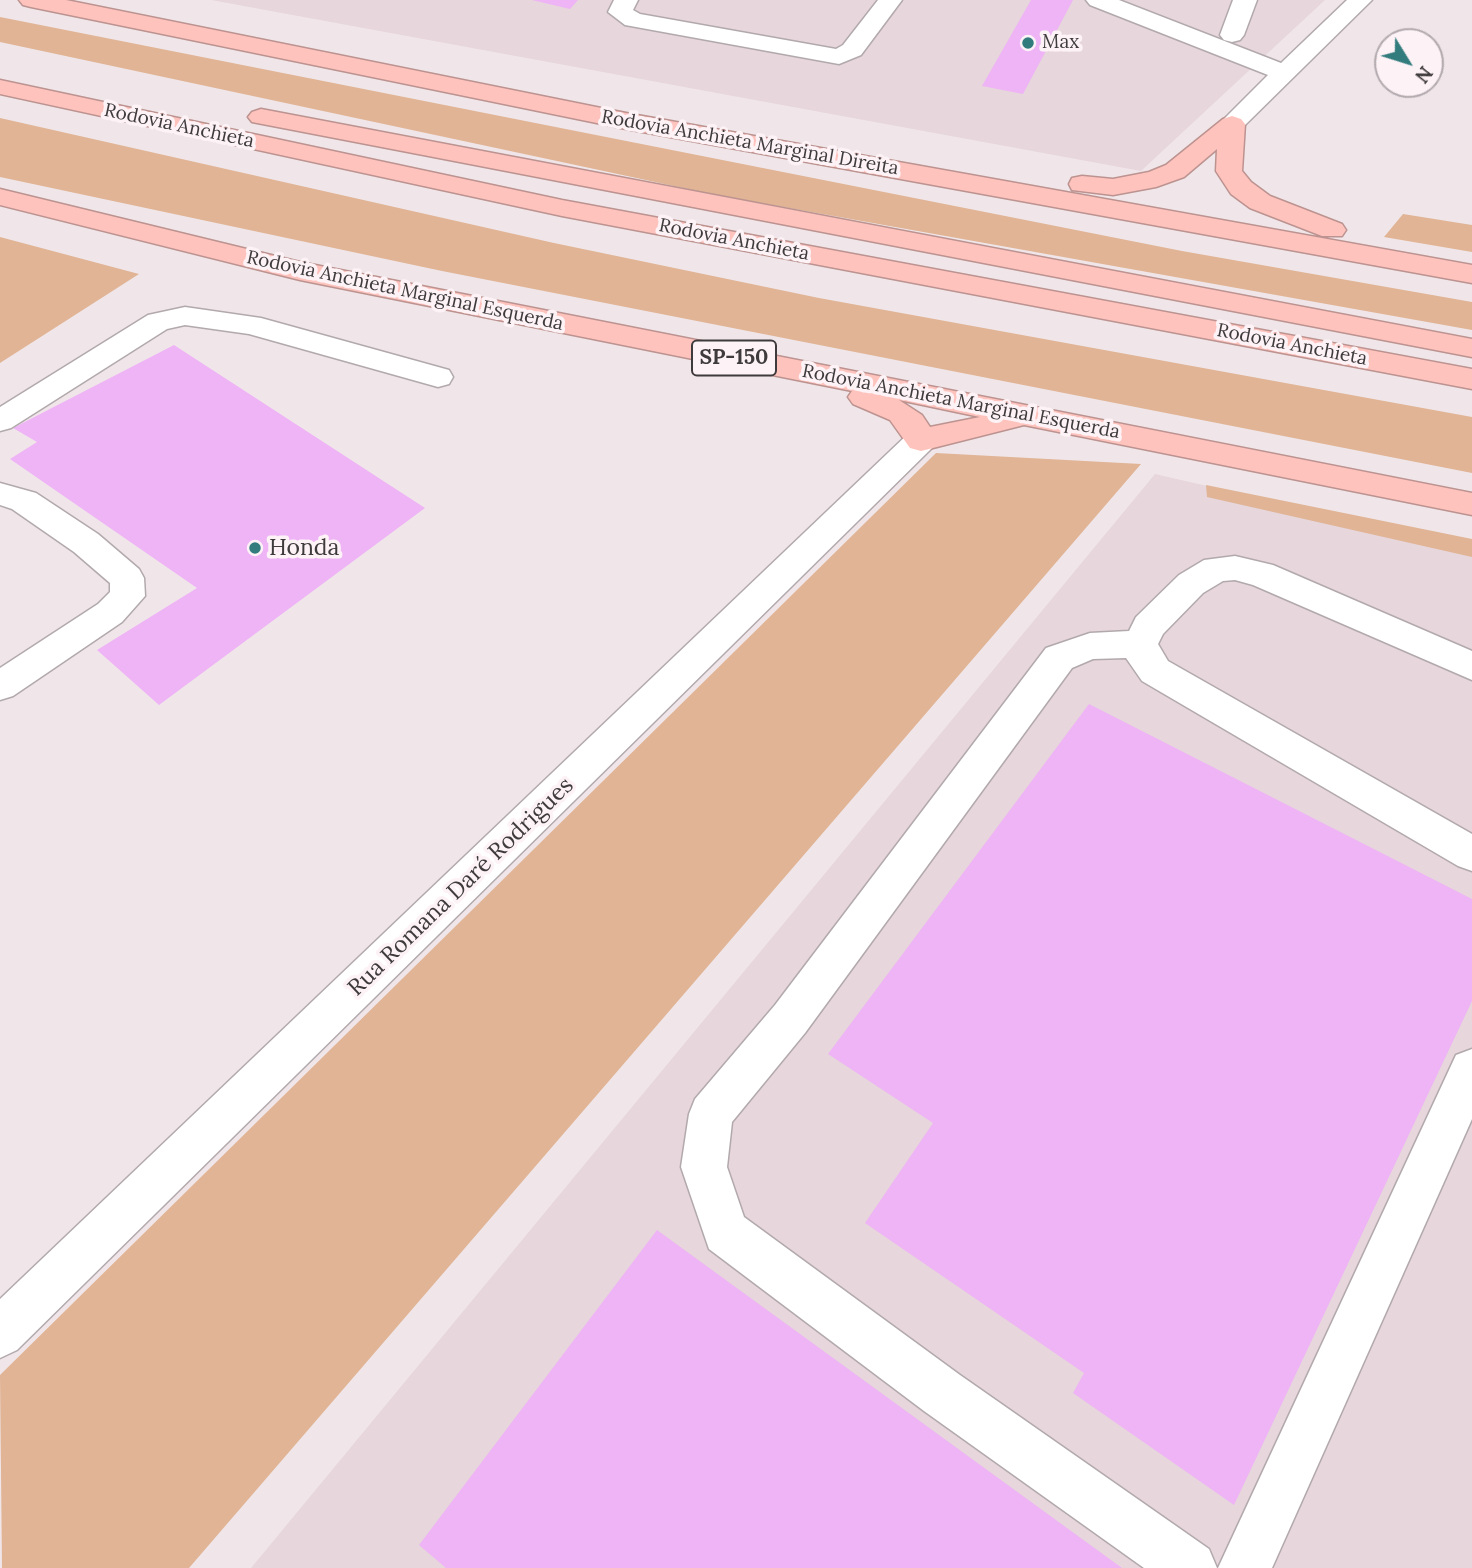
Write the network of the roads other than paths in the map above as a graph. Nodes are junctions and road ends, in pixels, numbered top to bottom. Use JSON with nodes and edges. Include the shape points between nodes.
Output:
{"nodes":[{"id":1,"x":31,"y":0,"type":"edge"},
{"id":2,"x":626,"y":0,"type":"edge"},
{"id":3,"x":890,"y":0,"type":"edge"},
{"id":4,"x":1098,"y":0,"type":"edge"},
{"id":5,"x":1134,"y":0,"type":"edge"},
{"id":6,"x":1245,"y":0,"type":"edge"},
{"id":7,"x":1360,"y":0,"type":"edge"},
{"id":8,"x":1232,"y":36,"type":"junction"},
{"id":9,"x":0,"y":62,"type":"edge"},
{"id":10,"x":1291,"y":66,"type":"junction"},
{"id":11,"x":0,"y":87,"type":"edge"},
{"id":12,"x":1232,"y":124,"type":"junction"},
{"id":13,"x":730,"y":140,"type":"junction"},
{"id":14,"x":0,"y":197,"type":"edge"},
{"id":15,"x":1472,"y":272,"type":"edge"},
{"id":16,"x":1472,"y":348,"type":"edge"},
{"id":17,"x":794,"y":369,"type":"junction"},
{"id":18,"x":438,"y":377,"type":"dead end"},
{"id":19,"x":1472,"y":379,"type":"edge"},
{"id":20,"x":1033,"y":416,"type":"junction"},
{"id":21,"x":0,"y":421,"type":"edge"},
{"id":22,"x":921,"y":440,"type":"junction"},
{"id":23,"x":0,"y":494,"type":"edge"},
{"id":24,"x":1472,"y":504,"type":"edge"},
{"id":25,"x":1140,"y":644,"type":"junction"},
{"id":26,"x":1472,"y":666,"type":"edge"},
{"id":27,"x":0,"y":686,"type":"edge"},
{"id":28,"x":1472,"y":854,"type":"edge"},
{"id":29,"x":1472,"y":1069,"type":"edge"},
{"id":30,"x":1459,"y":1136,"type":"edge"},
{"id":31,"x":0,"y":1333,"type":"edge"},
{"id":32,"x":1190,"y":1568,"type":"edge"},
{"id":33,"x":1245,"y":1568,"type":"edge"}],
"edges":[{"from":1,"to":13,"type":"highway","name":"Rodovia Anchieta Marginal Direita"},
{"from":2,"to":3,"type":"street","via":[[620,12],[633,19],[839,57],[852,50]]},
{"from":4,"to":10,"type":"street"},
{"from":5,"to":8,"type":"street"},
{"from":6,"to":8,"type":"street"},
{"from":7,"to":10,"type":"street"},
{"from":8,"to":10,"type":"street"},
{"from":9,"to":16,"type":"highway","name":"Rodovia Anchieta","via":[[566,177]]},
{"from":10,"to":12,"type":"street"},
{"from":11,"to":19,"type":"highway","name":"Rodovia Anchieta","via":[[562,208]]},
{"from":12,"to":13,"type":"highway","via":[[1174,171],[1136,185],[1113,187],[867,148]]},
{"from":12,"to":15,"type":"highway","via":[[1229,172],[1260,202],[1330,230]]},
{"from":13,"to":15,"type":"highway","name":"Rodovia Anchieta Marginal Direita"},
{"from":14,"to":17,"type":"highway","name":"Rodovia Anchieta Marginal Esquerda","number":"SP-150","via":[[300,271]]},
{"from":17,"to":20,"type":"highway","name":"Rodovia Anchieta Marginal Esquerda","number":"SP-150"},
{"from":17,"to":22,"type":"highway","via":[[901,413]]},
{"from":18,"to":21,"type":"street","via":[[251,325],[185,316],[158,321]]},
{"from":20,"to":22,"type":"highway"},
{"from":20,"to":24,"type":"highway","name":"Rodovia Anchieta Marginal Esquerda","number":"SP-150"},
{"from":22,"to":31,"type":"street","name":"Rua Romana Daré Rodrigues"},
{"from":23,"to":27,"type":"street","via":[[24,502],[86,543],[127,578],[128,596],[110,613]]},
{"from":25,"to":26,"type":"street","via":[[1149,626],[1191,584],[1216,569],[1235,568],[1261,574]]},
{"from":25,"to":28,"type":"street","via":[[1143,657],[1155,671]]},
{"from":25,"to":32,"type":"street","via":[[1090,646],[1059,658],[790,1019],[711,1114],[704,1167],[726,1232],[942,1393]]},
{"from":29,"to":30,"type":"street"},
{"from":30,"to":33,"type":"street"}]}
